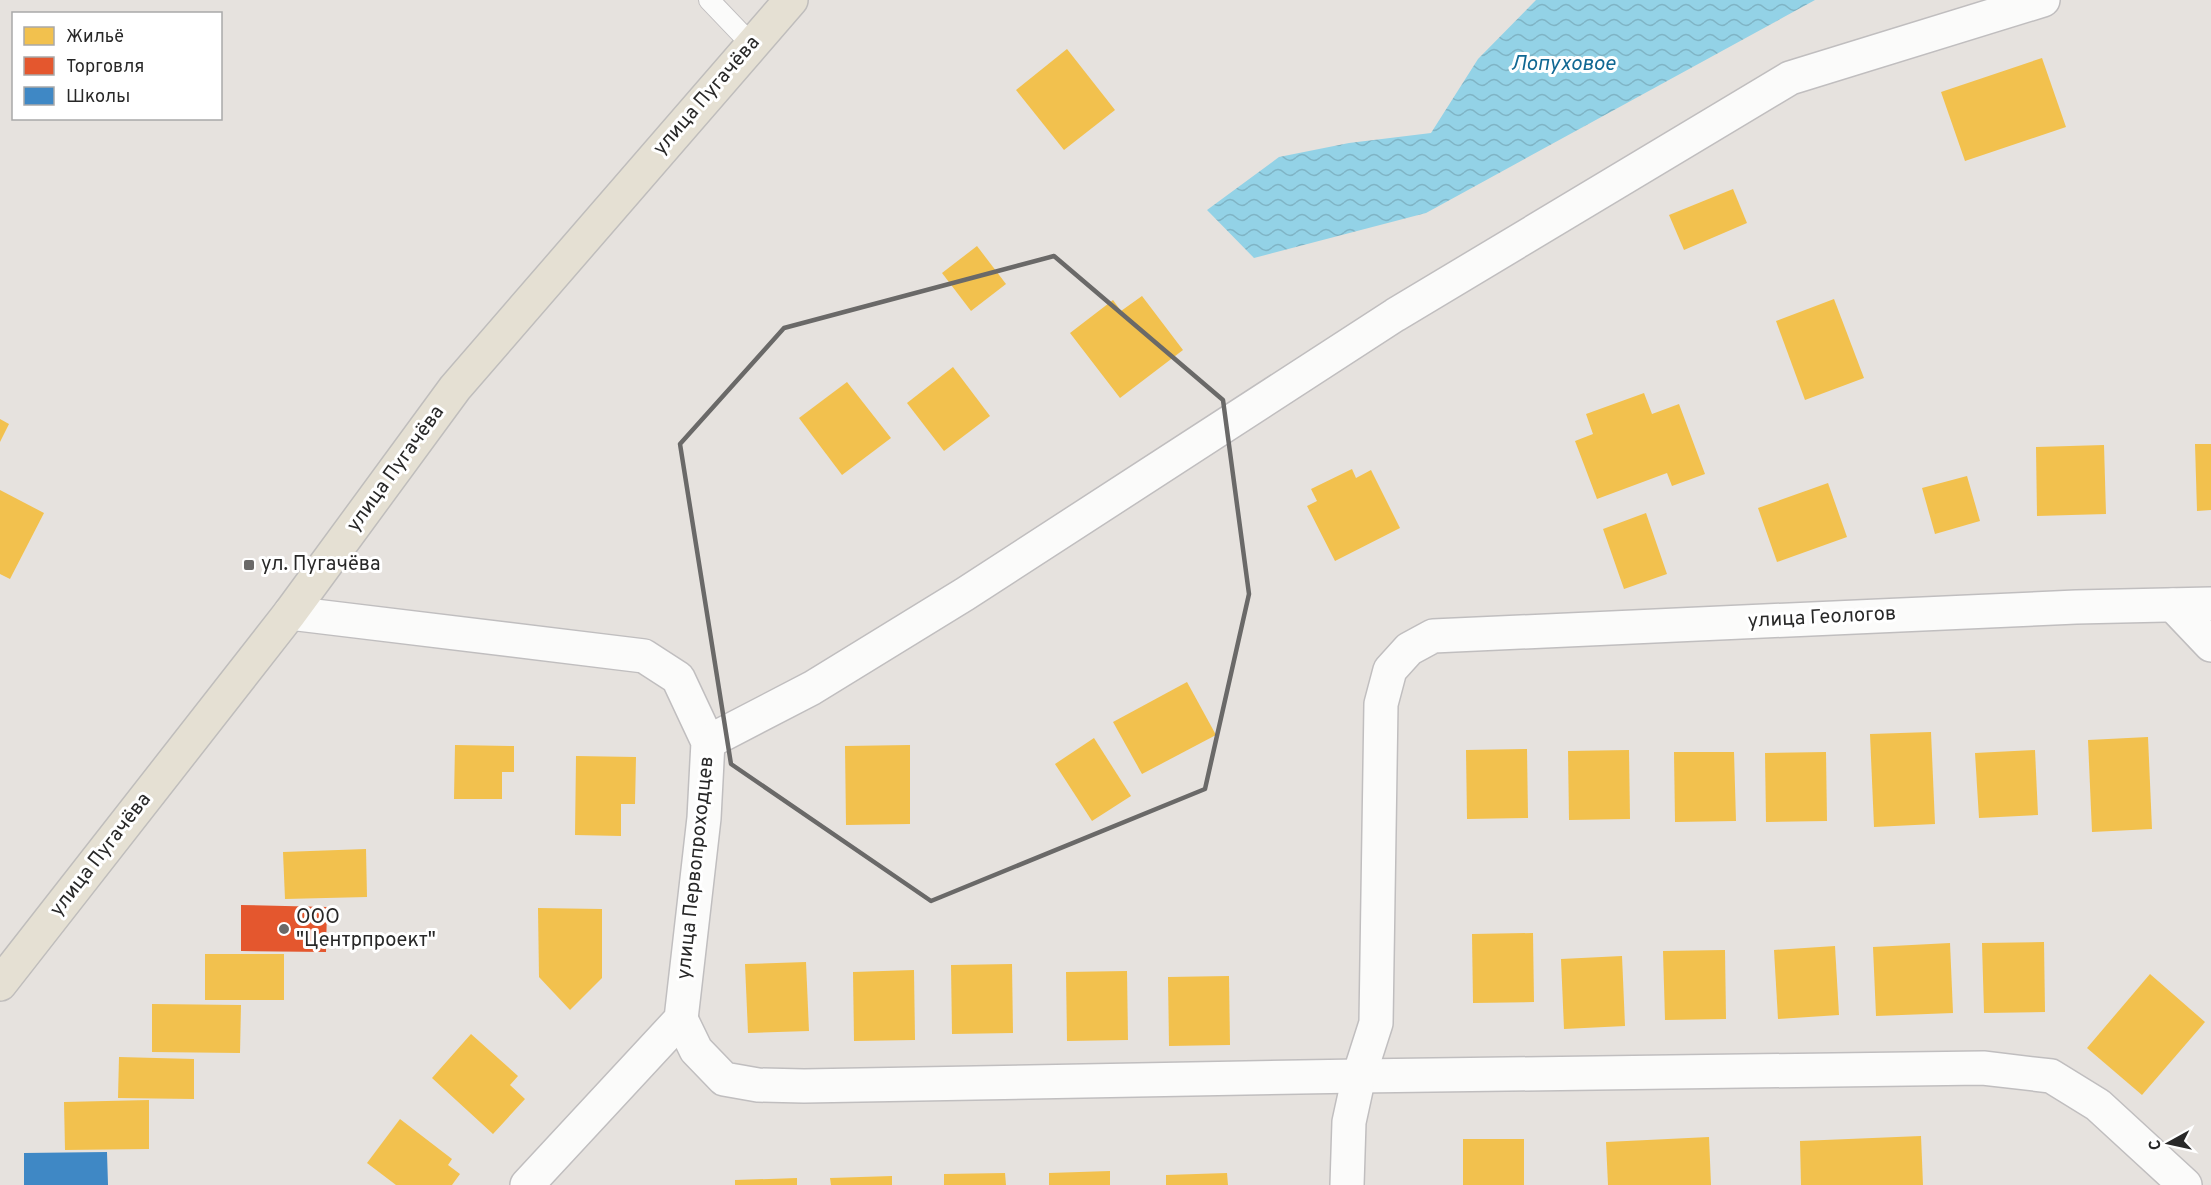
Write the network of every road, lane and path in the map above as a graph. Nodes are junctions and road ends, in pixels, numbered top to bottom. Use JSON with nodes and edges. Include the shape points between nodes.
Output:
{"nodes":[{"id":1,"x":709,"y":0,"type":"edge"},
{"id":2,"x":791,"y":0,"type":"edge"},
{"id":3,"x":2043,"y":0,"type":"edge"},
{"id":4,"x":752,"y":45,"type":"junction"},
{"id":5,"x":2211,"y":604,"type":"edge"},
{"id":6,"x":2173,"y":605,"type":"junction"},
{"id":7,"x":290,"y":613,"type":"junction"},
{"id":8,"x":2211,"y":645,"type":"edge"},
{"id":9,"x":708,"y":742,"type":"junction"},
{"id":10,"x":0,"y":984,"type":"edge"},
{"id":11,"x":681,"y":1019,"type":"junction"},
{"id":12,"x":1359,"y":1076,"type":"junction"},
{"id":13,"x":527,"y":1185,"type":"edge"},
{"id":14,"x":1347,"y":1185,"type":"edge"},
{"id":15,"x":2185,"y":1185,"type":"edge"}],
"edges":[{"from":1,"to":4,"type":"lane"},
{"from":2,"to":4,"type":"main road","name":"улица Пугачёва"},
{"from":3,"to":9,"type":"street","via":[[1790,78],[1395,315],[965,594],[812,688]]},
{"from":4,"to":7,"type":"main road","name":"улица Пугачёва","via":[[455,388]]},
{"from":5,"to":6,"type":"street","name":"улица Геологов"},
{"from":6,"to":8,"type":"street"},
{"from":6,"to":12,"type":"street","name":"улица Геологов","via":[[1433,636],[1409,649],[1390,670],[1381,704],[1376,1023]]},
{"from":7,"to":9,"type":"street","name":"улица Первопроходцев","via":[[644,656],[678,678]]},
{"from":7,"to":10,"type":"main road","name":"улица Пугачёва"},
{"from":9,"to":11,"type":"street","name":"улица Первопроходцев","via":[[704,818]]},
{"from":11,"to":12,"type":"street","via":[[696,1050],[724,1079],[758,1085]]},
{"from":11,"to":13,"type":"street"},
{"from":12,"to":14,"type":"street","via":[[1348,1122]]},
{"from":12,"to":15,"type":"street","via":[[1983,1068],[2051,1076],[2098,1106]]}]}
